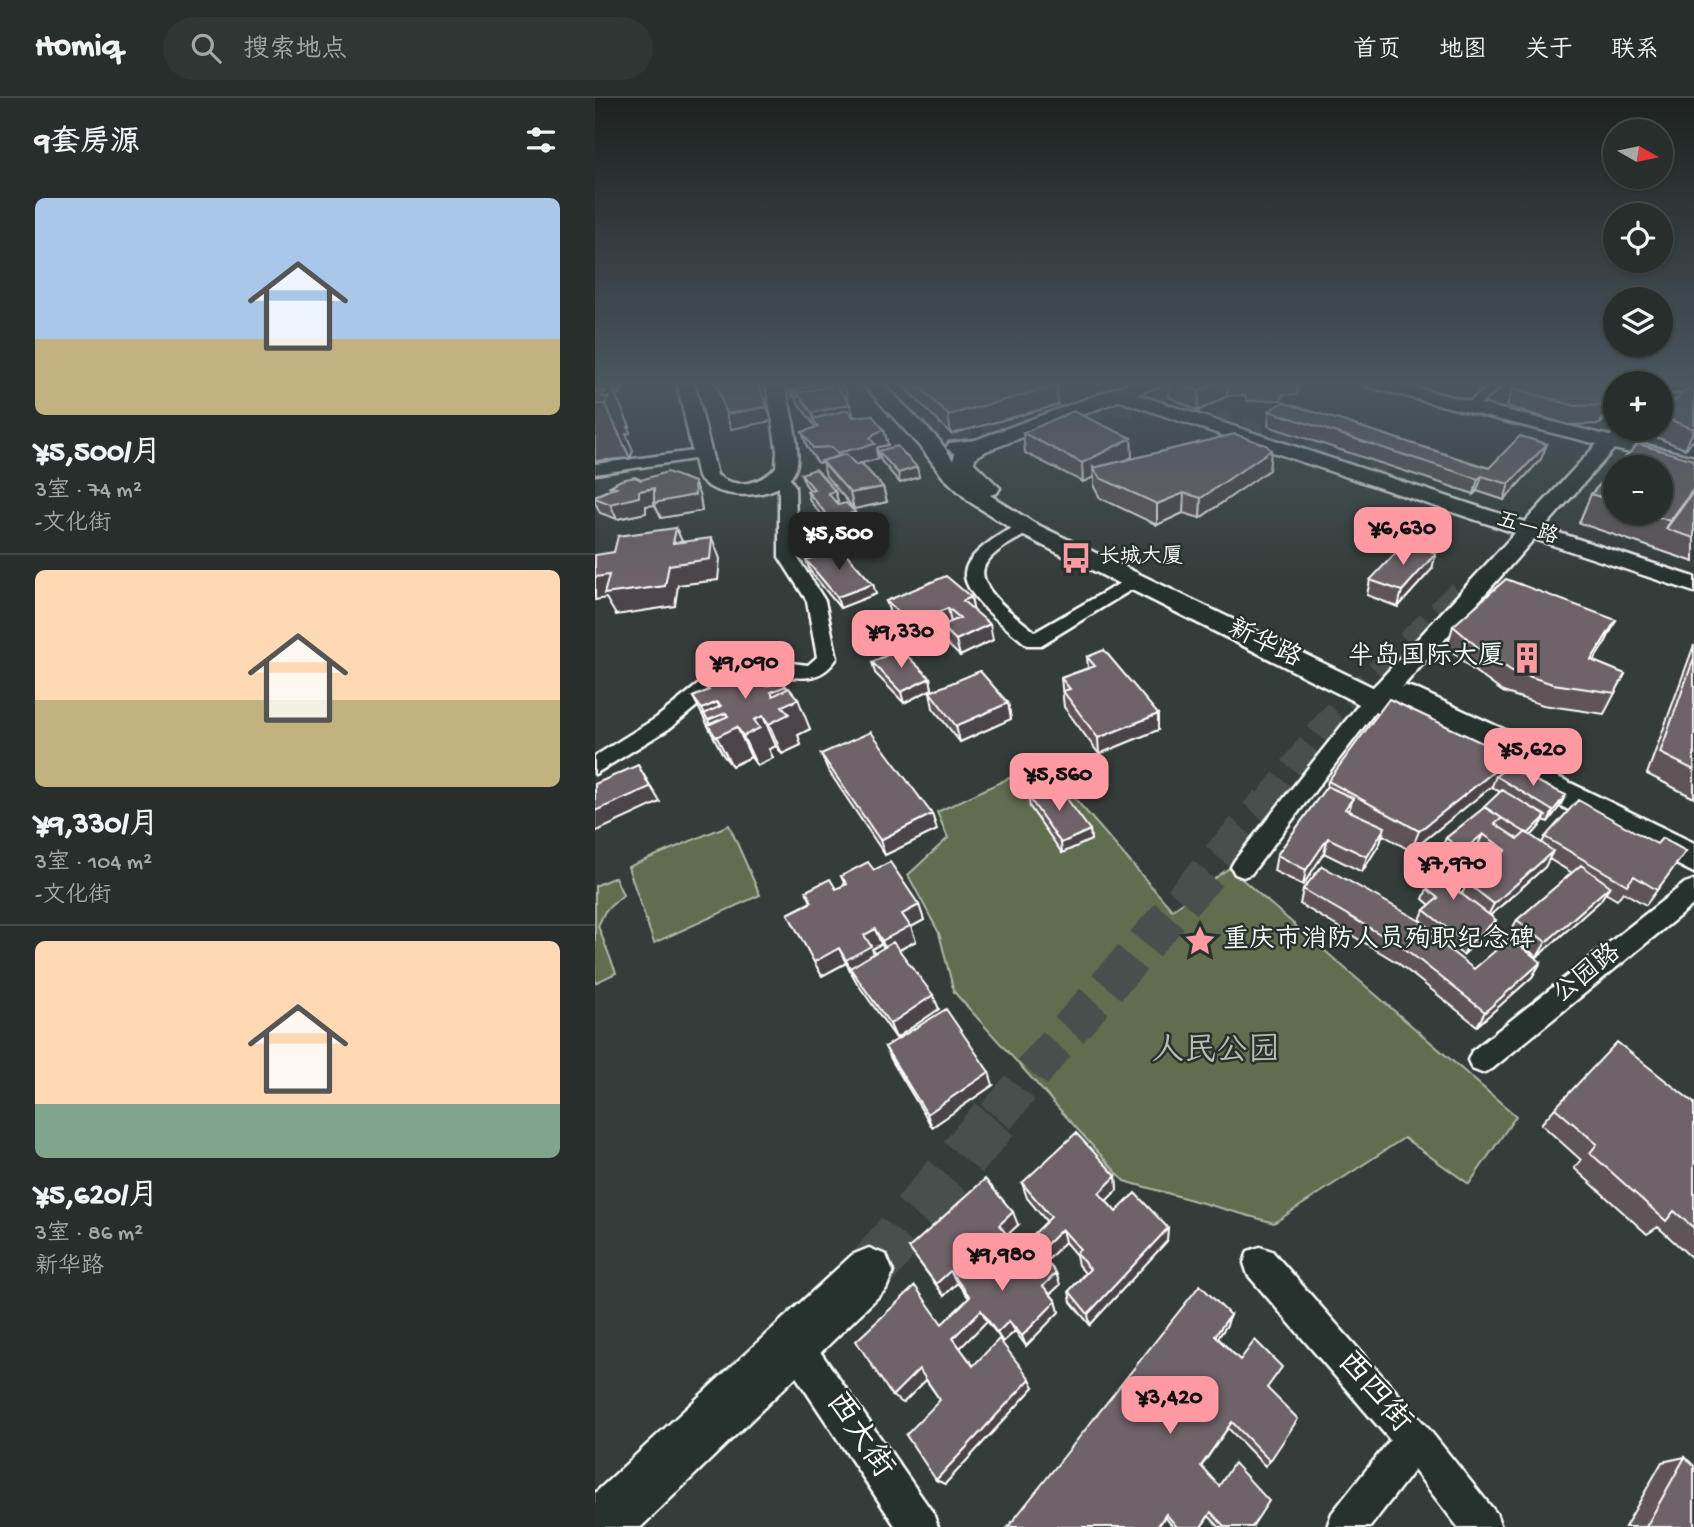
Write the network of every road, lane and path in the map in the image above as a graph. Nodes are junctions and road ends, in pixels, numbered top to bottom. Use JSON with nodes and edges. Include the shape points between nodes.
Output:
{"nodes":[{"id":1,"x":701,"y":449,"type":"edge"},
{"id":2,"x":787,"y":449,"type":"edge"},
{"id":3,"x":934,"y":449,"type":"edge"},
{"id":4,"x":974,"y":449,"type":"edge"},
{"id":5,"x":1282,"y":449,"type":"edge"},
{"id":6,"x":1604,"y":449,"type":"edge"},
{"id":7,"x":1633,"y":449,"type":"edge"},
{"id":8,"x":702,"y":454,"type":"junction"},
{"id":9,"x":1694,"y":463,"type":"edge"},
{"id":10,"x":595,"y":469,"type":"edge"},
{"id":11,"x":781,"y":476,"type":"junction"},
{"id":12,"x":1026,"y":528,"type":"junction"},
{"id":13,"x":1530,"y":531,"type":"junction"},
{"id":14,"x":1135,"y":582,"type":"junction"},
{"id":15,"x":1694,"y":585,"type":"edge"},
{"id":16,"x":1381,"y":693,"type":"junction"},
{"id":17,"x":595,"y":766,"type":"edge"},
{"id":18,"x":1694,"y":834,"type":"edge"},
{"id":19,"x":1694,"y":859,"type":"edge"},
{"id":20,"x":1243,"y":867,"type":"dead end"},
{"id":21,"x":1694,"y":890,"type":"edge"},
{"id":22,"x":1482,"y":1060,"type":"dead end"},
{"id":23,"x":1260,"y":1263,"type":"dead end"},
{"id":24,"x":869,"y":1272,"type":"tunnel mouth"},
{"id":25,"x":795,"y":1345,"type":"junction"},
{"id":26,"x":1414,"y":1440,"type":"junction"},
{"id":27,"x":600,"y":1527,"type":"edge"},
{"id":28,"x":919,"y":1527,"type":"edge"},
{"id":29,"x":1346,"y":1527,"type":"edge"},
{"id":30,"x":1482,"y":1527,"type":"edge"}],
"edges":[{"from":1,"to":8,"type":"street"},
{"from":2,"to":11,"type":"street"},
{"from":3,"to":12,"type":"main road","name":"新华路","via":[[978,497]]},
{"from":4,"to":16,"type":"main road","name":"新华路","via":[[965,455],[963,466],[1036,519]]},
{"from":5,"to":13,"type":"street","name":"五一路"},
{"from":6,"to":13,"type":"street"},
{"from":7,"to":9,"type":"street"},
{"from":8,"to":10,"type":"street"},
{"from":8,"to":11,"type":"street","via":[[715,485],[753,488]]},
{"from":11,"to":17,"type":"street","via":[[787,486],[788,556],[816,601],[827,658],[811,672],[735,665],[663,723]]},
{"from":12,"to":14,"type":"main road","name":"新华路"},
{"from":12,"to":14,"type":"street","via":[[985,554],[975,566],[974,576],[988,598],[1034,641]]},
{"from":13,"to":15,"type":"street","name":"五一路"},
{"from":13,"to":16,"type":"street"},
{"from":14,"to":16,"type":"main road","name":"新华路"},
{"from":16,"to":18,"type":"main road","name":"新华路"},
{"from":16,"to":19,"type":"main road","name":"新华路"},
{"from":16,"to":20,"type":"street"},
{"from":21,"to":22,"type":"street","name":"公园路"},
{"from":23,"to":26,"type":"street","name":"西四街"},
{"from":24,"to":25,"type":"main road"},
{"from":25,"to":27,"type":"main road"},
{"from":25,"to":28,"type":"street","name":"西大街"},
{"from":26,"to":29,"type":"street"},
{"from":26,"to":30,"type":"street","name":"西四街"}]}
